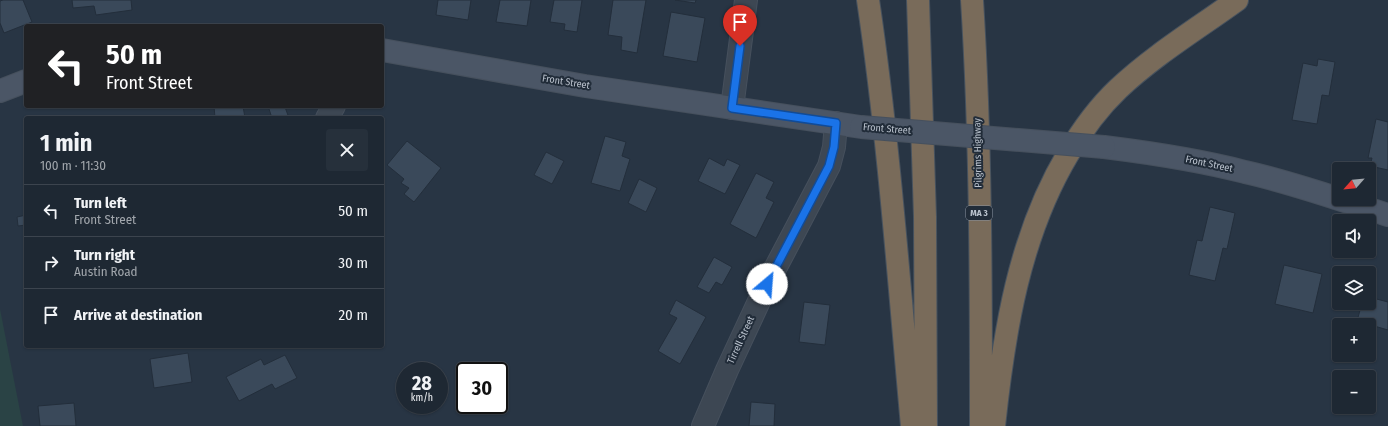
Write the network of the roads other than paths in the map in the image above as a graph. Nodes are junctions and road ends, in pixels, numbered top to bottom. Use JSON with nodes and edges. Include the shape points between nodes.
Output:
{"nodes":[{"id":1,"x":746,"y":0,"type":"edge"},
{"id":2,"x":868,"y":0,"type":"edge"},
{"id":3,"x":918,"y":0,"type":"edge"},
{"id":4,"x":972,"y":0,"type":"edge"},
{"id":5,"x":1237,"y":0,"type":"edge"},
{"id":6,"x":384,"y":50,"type":"edge"},
{"id":7,"x":24,"y":82,"type":"edge"},
{"id":8,"x":0,"y":91,"type":"edge"},
{"id":9,"x":732,"y":108,"type":"junction"},
{"id":10,"x":836,"y":123,"type":"junction"},
{"id":11,"x":1388,"y":216,"type":"edge"},
{"id":12,"x":703,"y":426,"type":"edge"},
{"id":13,"x":912,"y":426,"type":"edge"},
{"id":14,"x":926,"y":426,"type":"edge"},
{"id":15,"x":981,"y":426,"type":"edge"},
{"id":16,"x":994,"y":426,"type":"edge"}],
"edges":[{"from":1,"to":9,"type":"street"},
{"from":2,"to":13,"type":"highway","via":[[888,150]]},
{"from":3,"to":14,"type":"highway","via":[[926,244]]},
{"from":4,"to":15,"type":"highway","name":"Pilgrims Highway","number":"MA 3","via":[[977,98]]},
{"from":5,"to":16,"type":"highway","via":[[1149,62],[1118,90],[1101,107],[1065,158],[1035,223],[1022,264],[1006,338]]},
{"from":6,"to":9,"type":"street","name":"Front Street","via":[[554,81]]},
{"from":7,"to":8,"type":"street"},
{"from":9,"to":10,"type":"street","name":"Front Street"},
{"from":10,"to":11,"type":"street","name":"Front Street","bridge":true,"via":[[1104,147],[1187,159],[1279,180]]},
{"from":10,"to":12,"type":"street","name":"Tirrell Street","via":[[832,157],[825,176],[767,284]]}]}
